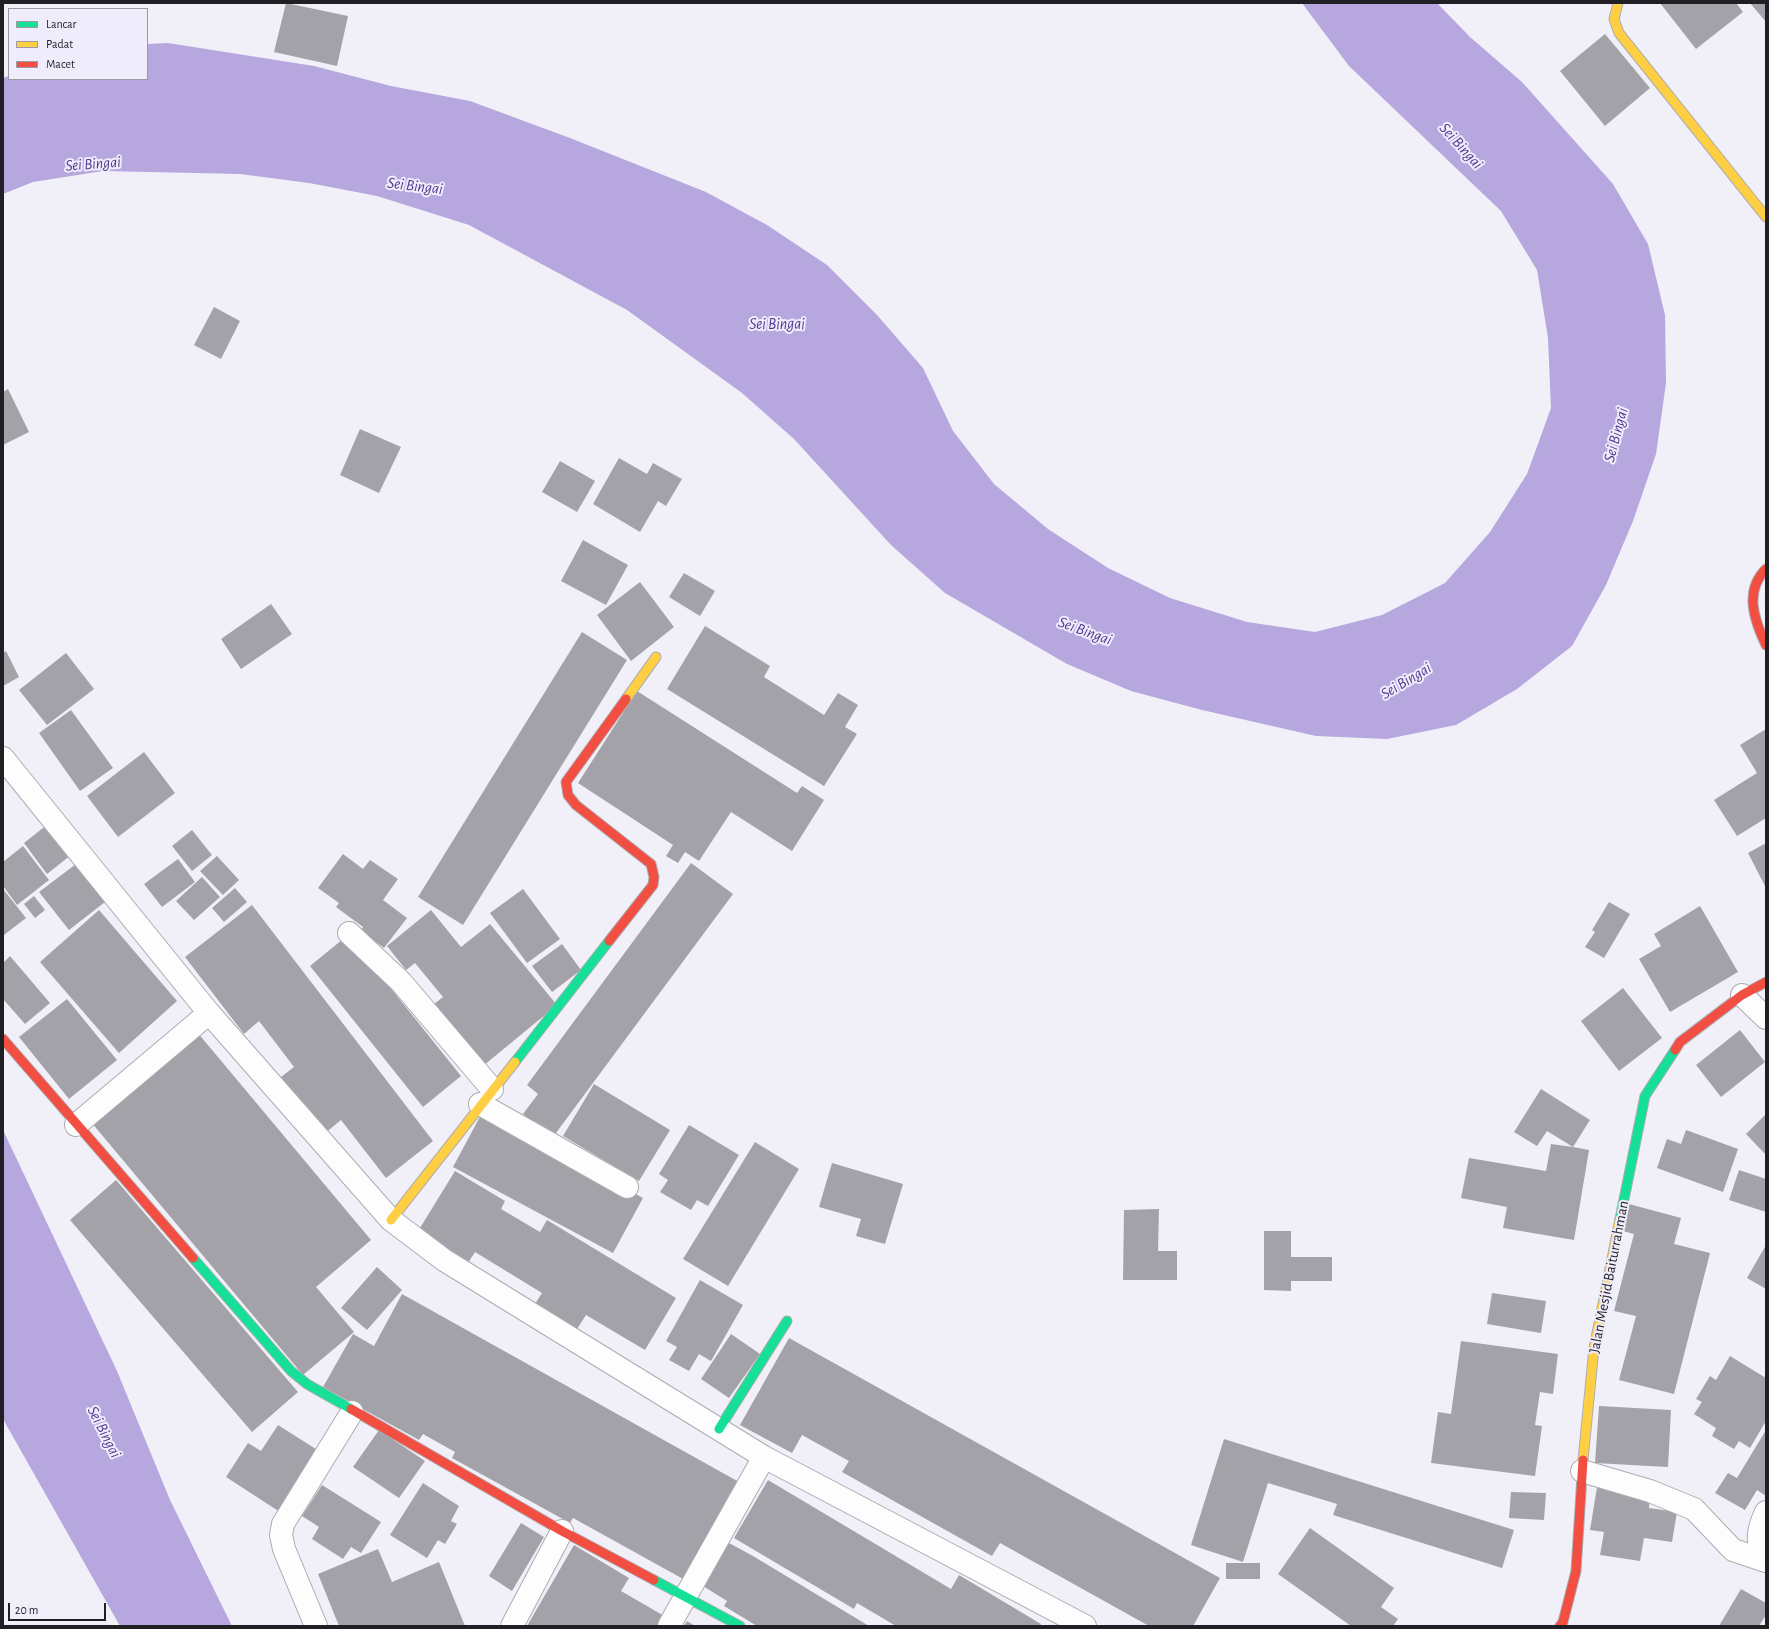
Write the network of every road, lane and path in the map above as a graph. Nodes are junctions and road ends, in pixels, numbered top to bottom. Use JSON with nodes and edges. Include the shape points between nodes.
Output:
{"nodes":[{"id":1,"x":1618,"y":3,"type":"edge"},
{"id":2,"x":1766,"y":217,"type":"edge"},
{"id":3,"x":1766,"y":569,"type":"edge"},
{"id":4,"x":1766,"y":645,"type":"edge"},
{"id":5,"x":656,"y":657,"type":"dead end"},
{"id":6,"x":3,"y":758,"type":"edge"},
{"id":7,"x":349,"y":933,"type":"dead end"},
{"id":8,"x":1766,"y":982,"type":"edge"},
{"id":9,"x":1742,"y":995,"type":"junction"},
{"id":10,"x":209,"y":1013,"type":"junction"},
{"id":11,"x":1766,"y":1018,"type":"edge"},
{"id":12,"x":3,"y":1039,"type":"edge"},
{"id":13,"x":486,"y":1097,"type":"junction"},
{"id":14,"x":76,"y":1125,"type":"junction"},
{"id":15,"x":627,"y":1186,"type":"dead end"},
{"id":16,"x":390,"y":1220,"type":"junction"},
{"id":17,"x":787,"y":1321,"type":"dead end"},
{"id":18,"x":352,"y":1412,"type":"junction"},
{"id":19,"x":719,"y":1429,"type":"junction"},
{"id":20,"x":764,"y":1457,"type":"junction"},
{"id":21,"x":1582,"y":1471,"type":"junction"},
{"id":22,"x":1766,"y":1512,"type":"edge"},
{"id":23,"x":562,"y":1531,"type":"junction"},
{"id":24,"x":1766,"y":1557,"type":"edge"},
{"id":25,"x":1766,"y":1561,"type":"edge"},
{"id":26,"x":686,"y":1598,"type":"junction"},
{"id":27,"x":316,"y":1626,"type":"edge"},
{"id":28,"x":512,"y":1626,"type":"edge"},
{"id":29,"x":669,"y":1626,"type":"edge"},
{"id":30,"x":740,"y":1626,"type":"edge"},
{"id":31,"x":1085,"y":1626,"type":"edge"},
{"id":32,"x":1560,"y":1626,"type":"edge"}],
"edges":[{"from":1,"to":2,"type":"street","via":[[1614,19],[1619,33]]},
{"from":3,"to":4,"type":"street","via":[[1756,580],[1752,607],[1759,633]]},
{"from":5,"to":13,"type":"street","via":[[566,782],[568,795],[576,805],[651,864],[653,885]]},
{"from":6,"to":10,"type":"street"},
{"from":7,"to":13,"type":"street","via":[[401,982]]},
{"from":8,"to":9,"type":"street","name":"Jalan Mesjid Baiturrahman"},
{"from":9,"to":11,"type":"street"},
{"from":9,"to":21,"type":"street","name":"Jalan Mesjid Baiturrahman","via":[[1680,1042],[1645,1096],[1594,1348]]},
{"from":10,"to":14,"type":"street"},
{"from":10,"to":16,"type":"street"},
{"from":12,"to":14,"type":"street"},
{"from":13,"to":15,"type":"street"},
{"from":13,"to":16,"type":"street"},
{"from":14,"to":18,"type":"street","via":[[291,1371]]},
{"from":16,"to":19,"type":"street","via":[[444,1260]]},
{"from":17,"to":19,"type":"street"},
{"from":18,"to":23,"type":"street"},
{"from":18,"to":27,"type":"street","via":[[283,1524],[281,1535],[284,1549]]},
{"from":19,"to":20,"type":"street"},
{"from":20,"to":26,"type":"street"},
{"from":20,"to":31,"type":"street"},
{"from":21,"to":25,"type":"street","via":[[1650,1491],[1694,1509],[1733,1550]]},
{"from":21,"to":32,"type":"street","name":"Jalan Mesjid Baiturrahman","via":[[1576,1571]]},
{"from":22,"to":24,"type":"street","via":[[1760,1526],[1758,1542]]},
{"from":23,"to":26,"type":"street"},
{"from":23,"to":28,"type":"street"},
{"from":26,"to":29,"type":"street"},
{"from":26,"to":30,"type":"street"}]}
